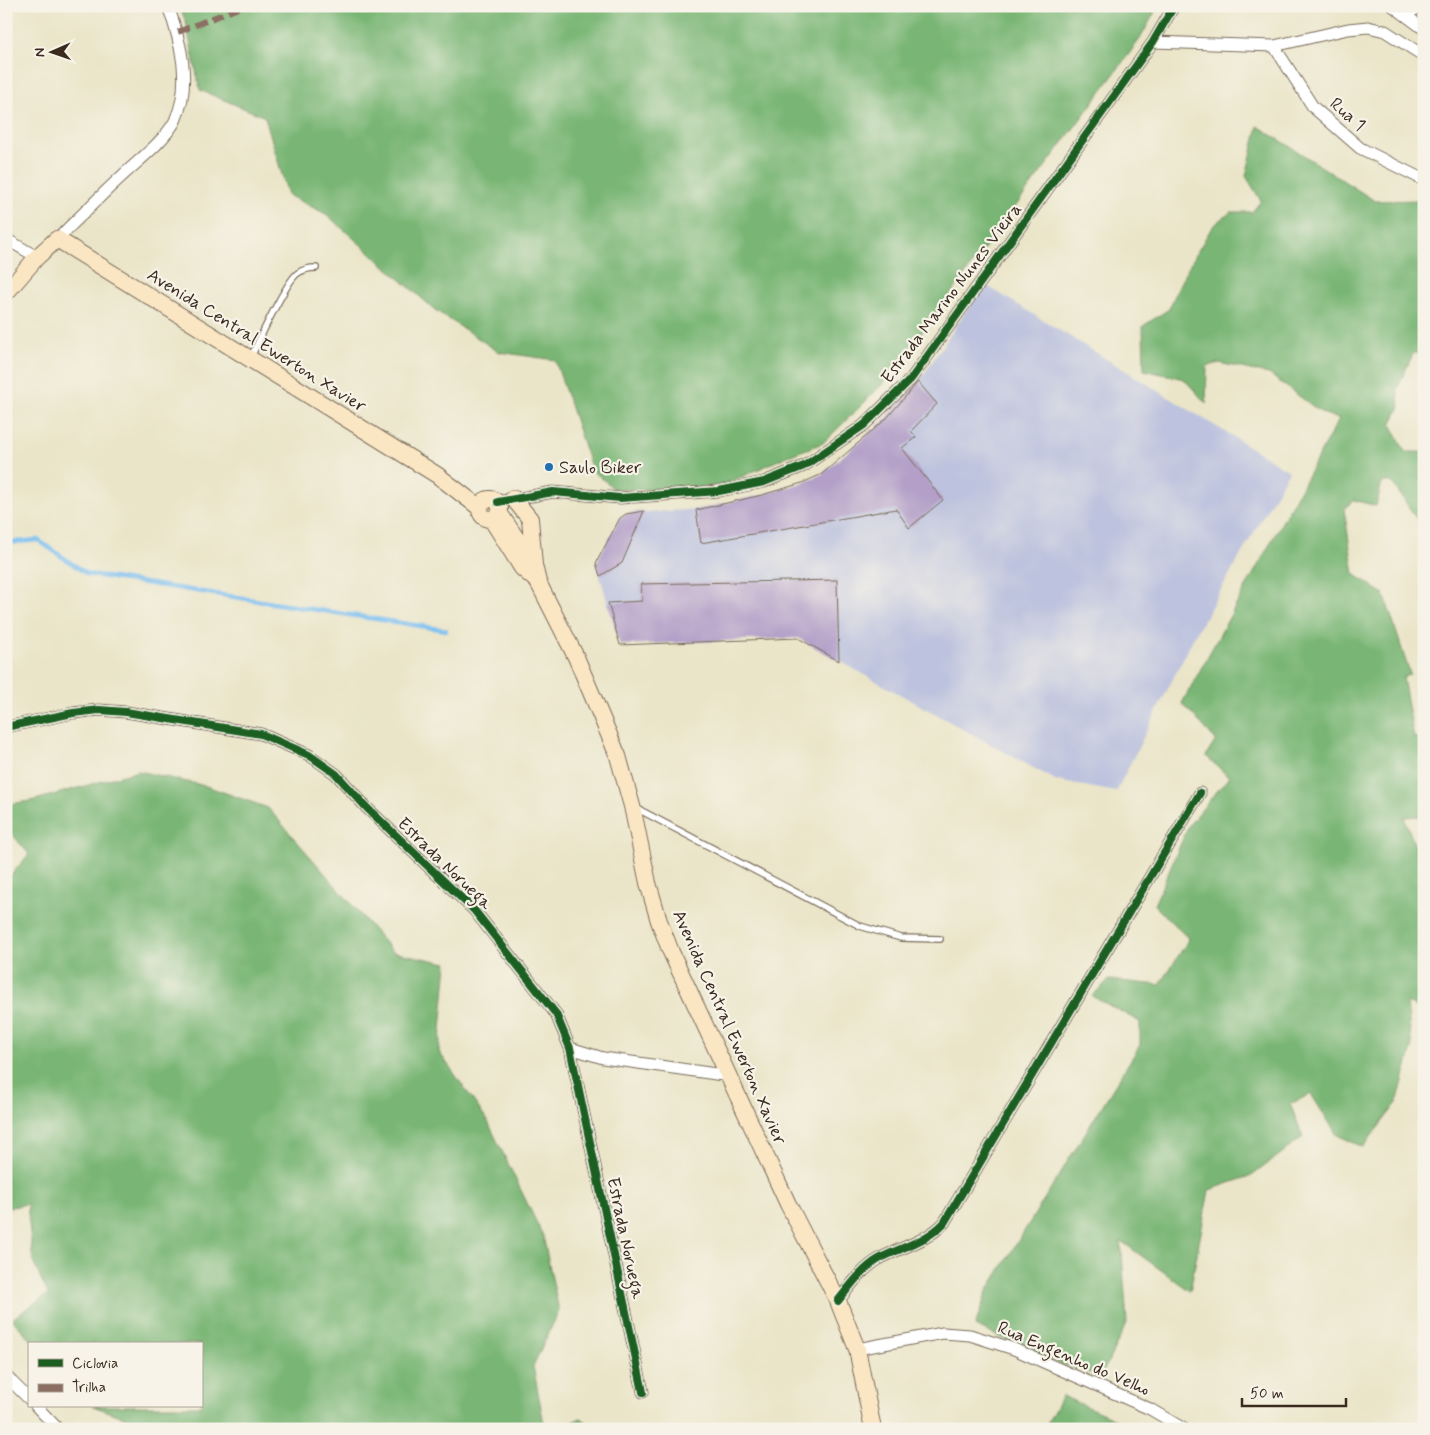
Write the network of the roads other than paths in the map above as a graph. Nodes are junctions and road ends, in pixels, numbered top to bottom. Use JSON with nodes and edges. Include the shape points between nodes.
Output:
{"nodes":[{"id":1,"x":168,"y":6,"type":"edge"},
{"id":2,"x":1174,"y":6,"type":"edge"},
{"id":3,"x":1393,"y":6,"type":"edge"},
{"id":4,"x":1424,"y":6,"type":"edge"},
{"id":5,"x":1404,"y":14,"type":"junction"},
{"id":6,"x":1424,"y":29,"type":"edge"},
{"id":7,"x":1153,"y":42,"type":"junction"},
{"id":8,"x":1274,"y":46,"type":"junction"},
{"id":9,"x":1424,"y":56,"type":"edge"},
{"id":10,"x":1424,"y":180,"type":"edge"},
{"id":11,"x":6,"y":239,"type":"edge"},
{"id":12,"x":57,"y":239,"type":"junction"},
{"id":13,"x":37,"y":256,"type":"junction"},
{"id":14,"x":316,"y":268,"type":"dead end"},
{"id":15,"x":6,"y":293,"type":"edge"},
{"id":16,"x":250,"y":359,"type":"junction"},
{"id":17,"x":495,"y":507,"type":"junction"},
{"id":18,"x":538,"y":582,"type":"junction"},
{"id":19,"x":6,"y":727,"type":"edge"},
{"id":20,"x":1200,"y":793,"type":"dead end"},
{"id":21,"x":632,"y":806,"type":"junction"},
{"id":22,"x":940,"y":939,"type":"dead end"},
{"id":23,"x":570,"y":1048,"type":"junction"},
{"id":24,"x":730,"y":1076,"type":"junction"},
{"id":25,"x":838,"y":1301,"type":"junction"},
{"id":26,"x":857,"y":1349,"type":"junction"},
{"id":27,"x":6,"y":1376,"type":"edge"},
{"id":28,"x":643,"y":1392,"type":"dead end"},
{"id":29,"x":28,"y":1398,"type":"edge"},
{"id":30,"x":38,"y":1408,"type":"edge"},
{"id":31,"x":58,"y":1429,"type":"edge"},
{"id":32,"x":873,"y":1429,"type":"edge"},
{"id":33,"x":1184,"y":1429,"type":"edge"}],
"edges":[{"from":1,"to":12,"type":"street","via":[[178,32],[185,72],[174,122],[154,146]]},
{"from":2,"to":7,"type":"street","name":"Estrada Marino Nunes Vieira"},
{"from":3,"to":5,"type":"street"},
{"from":4,"to":5,"type":"street"},
{"from":5,"to":6,"type":"street"},
{"from":7,"to":8,"type":"street"},
{"from":7,"to":17,"type":"street","name":"Estrada Marino Nunes Vieira","via":[[911,379],[864,425],[804,466],[755,484],[719,491],[620,498],[553,492]]},
{"from":8,"to":9,"type":"street","via":[[1368,27],[1385,31]]},
{"from":8,"to":10,"type":"street","name":"Rua 1","via":[[1313,106],[1360,148]]},
{"from":11,"to":13,"type":"street"},
{"from":12,"to":13,"type":"main road"},
{"from":12,"to":16,"type":"main road","name":"Avenida Central Ewerton Xavier"},
{"from":13,"to":15,"type":"main road"},
{"from":14,"to":16,"type":"lane","via":[[306,268],[296,274]]},
{"from":16,"to":17,"type":"main road","name":"Avenida Central Ewerton Xavier","via":[[437,475],[451,478]]},
{"from":17,"to":18,"type":"main road","name":"Avenida Central Ewerton Xavier","via":[[522,568]]},
{"from":17,"to":18,"type":"main road","name":"Avenida Central Ewerton Xavier","via":[[530,519]]},
{"from":18,"to":21,"type":"main road","name":"Avenida Central Ewerton Xavier","via":[[576,657],[610,736]]},
{"from":19,"to":23,"type":"street","name":"Estrada Noruega","via":[[73,713],[99,710],[126,712],[261,734],[309,755],[336,774],[474,910],[556,1014]]},
{"from":20,"to":25,"type":"street","via":[[944,1224],[933,1234],[878,1259],[863,1270]]},
{"from":21,"to":22,"type":"lane","via":[[860,926],[902,938]]},
{"from":21,"to":24,"type":"main road","name":"Avenida Central Ewerton Xavier","via":[[659,921]]},
{"from":23,"to":24,"type":"street","via":[[603,1058]]},
{"from":23,"to":28,"type":"street","name":"Estrada Noruega"},
{"from":24,"to":25,"type":"main road","name":"Avenida Central Ewerton Xavier","via":[[788,1204]]},
{"from":25,"to":26,"type":"main road","name":"Avenida Central Ewerton Xavier"},
{"from":26,"to":32,"type":"main road","name":"Avenida Central Ewerton Xavier"},
{"from":26,"to":33,"type":"street","name":"Rua Engenho do Velho","via":[[943,1333],[970,1335],[1014,1349],[1150,1409]]},
{"from":27,"to":29,"type":"street"},
{"from":30,"to":31,"type":"street"}]}
